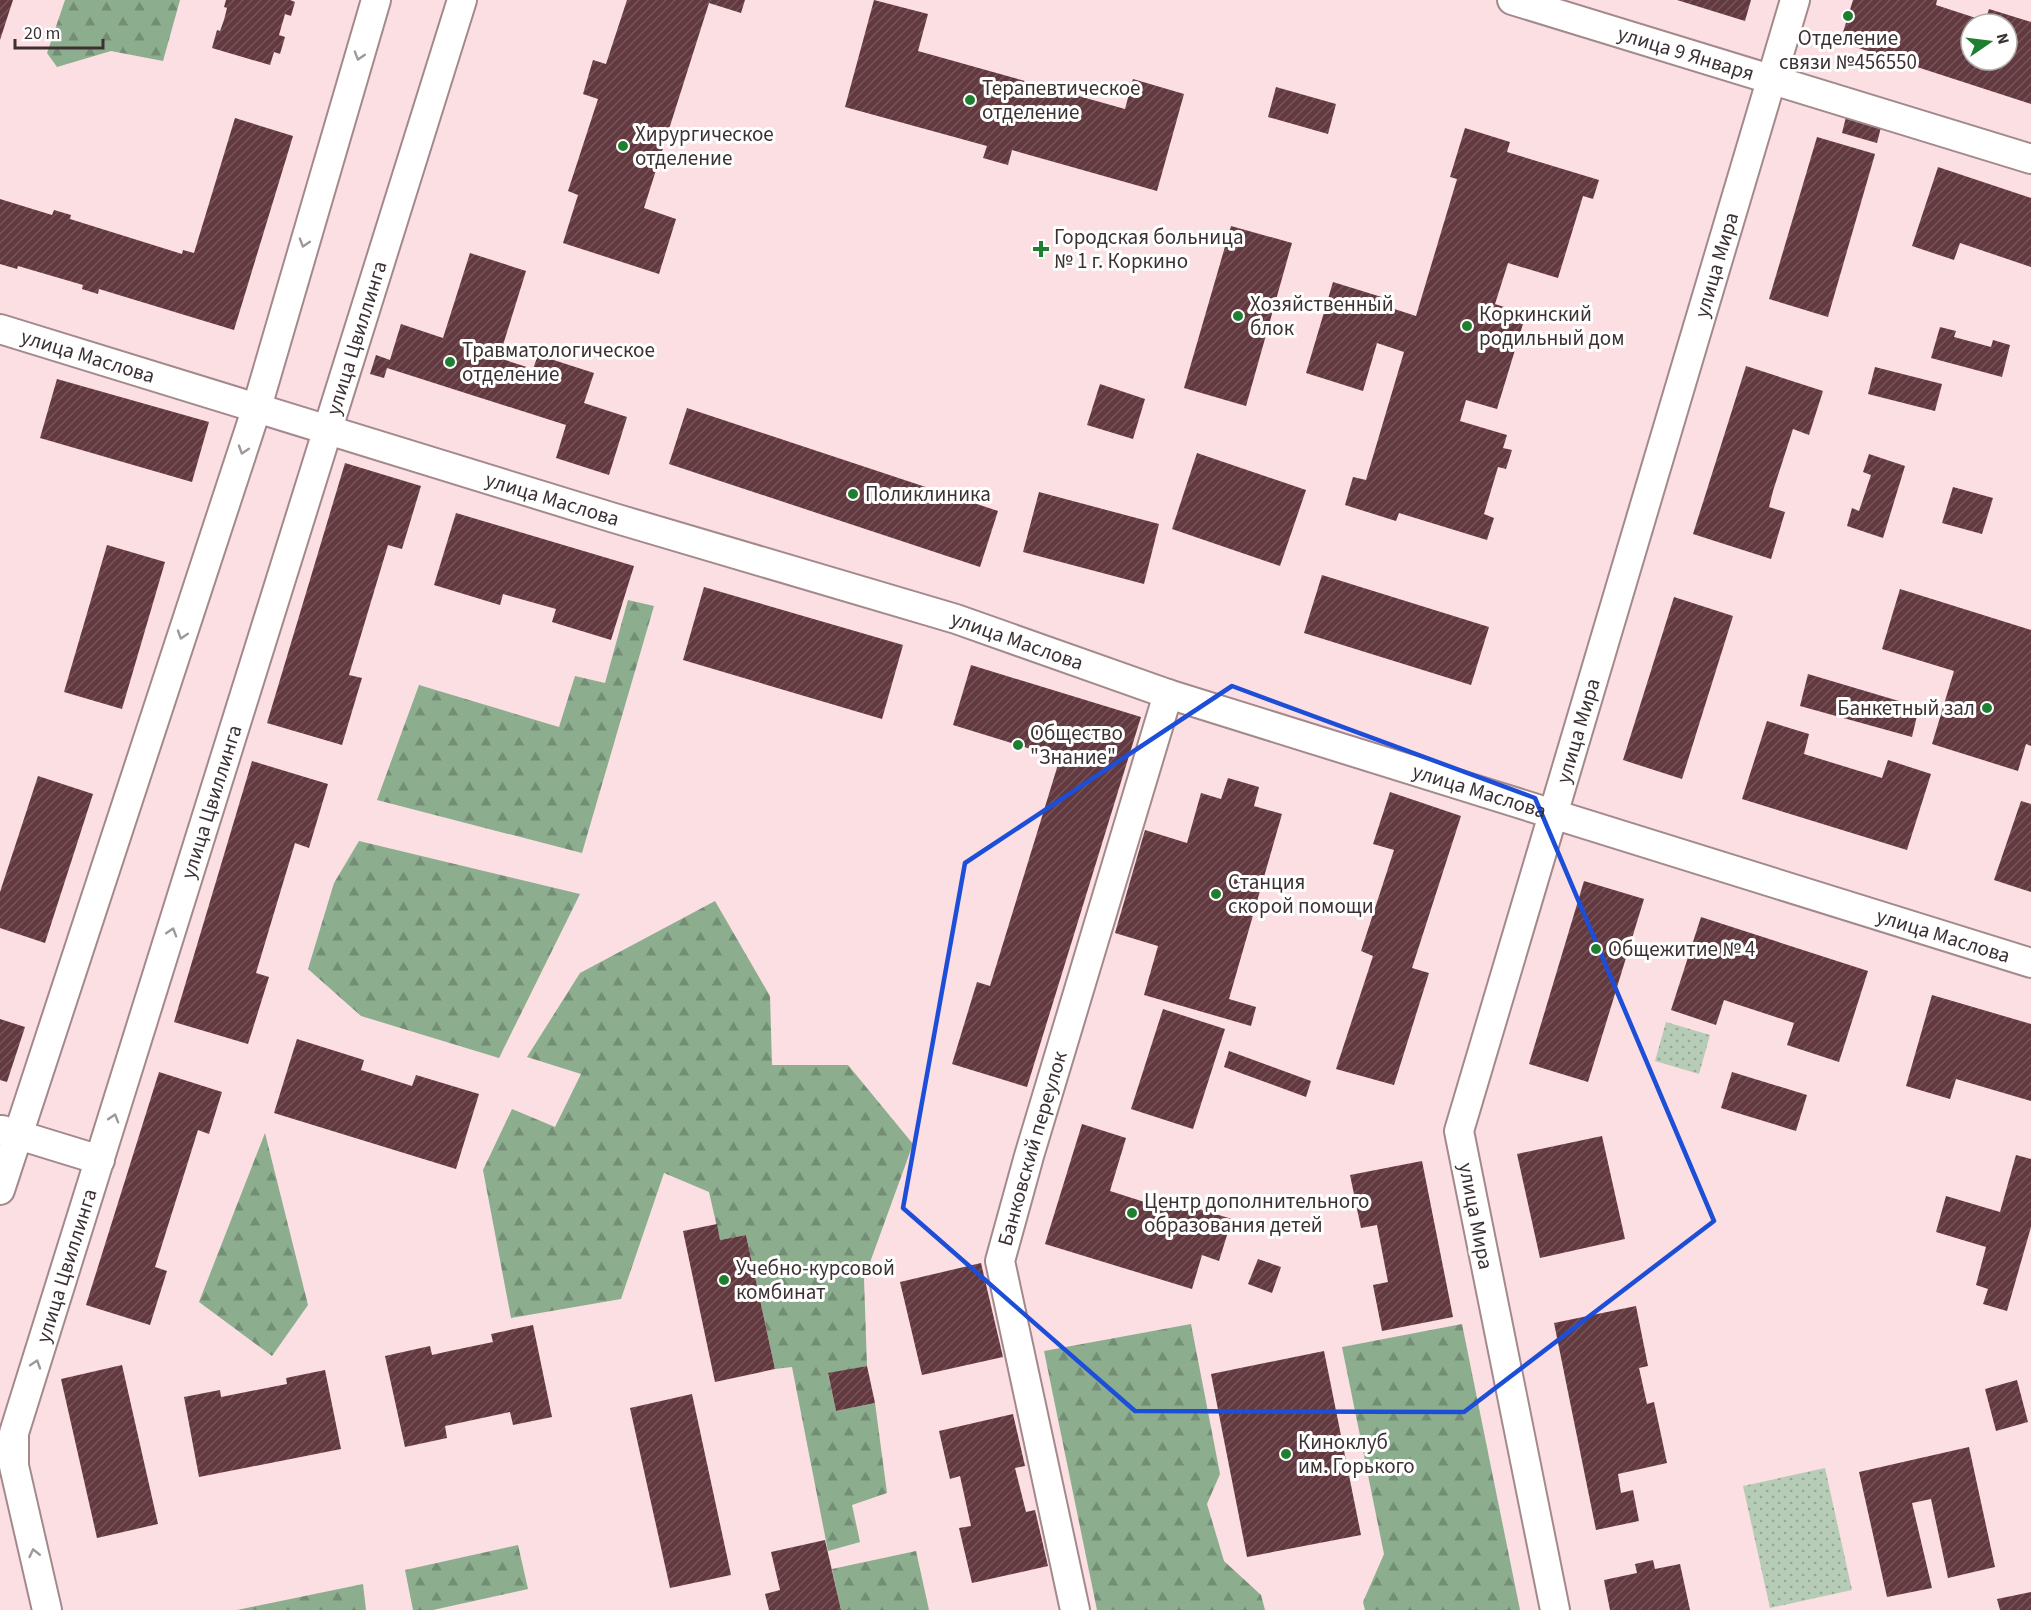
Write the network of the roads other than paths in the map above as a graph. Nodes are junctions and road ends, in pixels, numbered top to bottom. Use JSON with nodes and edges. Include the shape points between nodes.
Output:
{"nodes":[{"id":1,"x":376,"y":0,"type":"edge"},
{"id":2,"x":462,"y":0,"type":"edge"},
{"id":3,"x":1512,"y":0,"type":"edge"},
{"id":4,"x":1796,"y":0,"type":"edge"},
{"id":5,"x":1772,"y":79,"type":"junction"},
{"id":6,"x":2031,"y":159,"type":"edge"},
{"id":7,"x":0,"y":329,"type":"edge"},
{"id":8,"x":257,"y":407,"type":"junction"},
{"id":9,"x":329,"y":430,"type":"junction"},
{"id":10,"x":1168,"y":694,"type":"junction"},
{"id":11,"x":1551,"y":814,"type":"junction"},
{"id":12,"x":2031,"y":963,"type":"edge"},
{"id":13,"x":9,"y":1133,"type":"edge"},
{"id":14,"x":100,"y":1160,"type":"junction"},
{"id":15,"x":0,"y":1190,"type":"edge"},
{"id":16,"x":47,"y":1610,"type":"edge"},
{"id":17,"x":1075,"y":1610,"type":"edge"},
{"id":18,"x":1555,"y":1610,"type":"edge"}],
"edges":[{"from":1,"to":8,"type":"street","one_way":true},
{"from":2,"to":9,"type":"street","name":"улица Цвиллинга"},
{"from":3,"to":5,"type":"street","name":"улица 9 Января"},
{"from":4,"to":5,"type":"street","name":"улица Мира"},
{"from":5,"to":6,"type":"street","name":"улица 9 Января"},
{"from":5,"to":11,"type":"street","name":"улица Мира"},
{"from":7,"to":8,"type":"street","name":"улица Маслова"},
{"from":8,"to":9,"type":"street","name":"улица Маслова"},
{"from":8,"to":13,"type":"street","one_way":true},
{"from":9,"to":10,"type":"street","name":"улица Маслова","via":[[956,620]]},
{"from":14,"to":9,"type":"street","name":"улица Цвиллинга","one_way":true},
{"from":10,"to":11,"type":"street","name":"улица Маслова"},
{"from":10,"to":17,"type":"street","name":"Банковский переулок","via":[[1000,1262]]},
{"from":11,"to":12,"type":"street","name":"улица Маслова"},
{"from":11,"to":18,"type":"street","name":"улица Мира","via":[[1459,1131]]},
{"from":13,"to":14,"type":"street"},
{"from":13,"to":15,"type":"street"},
{"from":16,"to":14,"type":"street","name":"улица Цвиллинга","one_way":true,"via":[[14,1466],[14,1433]]}]}
